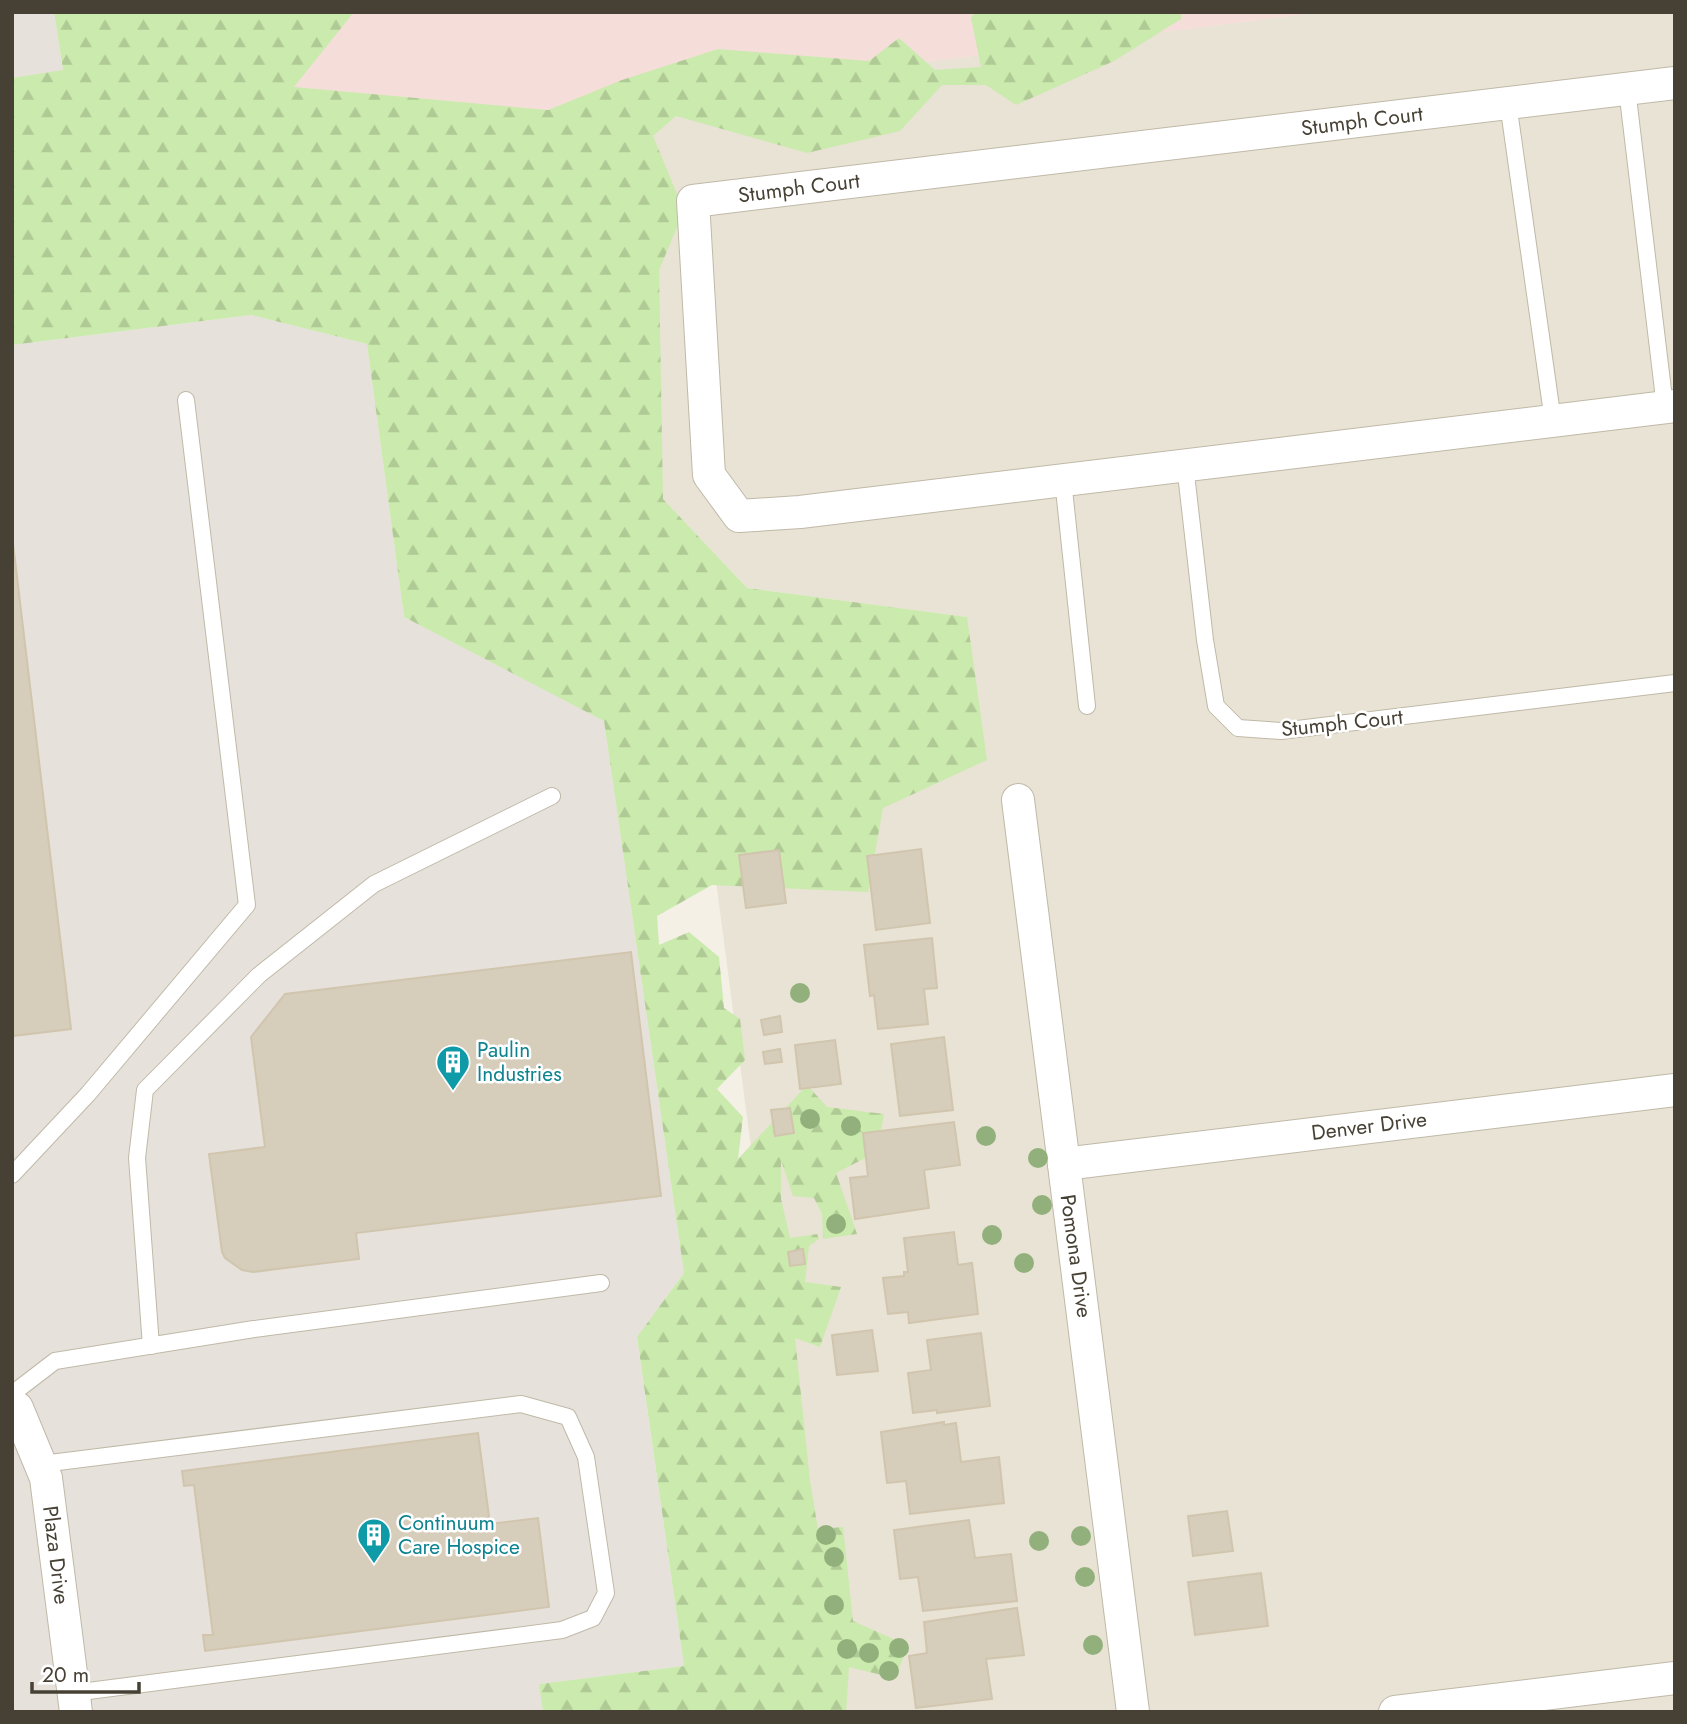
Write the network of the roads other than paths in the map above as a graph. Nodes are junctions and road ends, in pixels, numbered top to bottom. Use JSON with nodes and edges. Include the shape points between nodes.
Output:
{"nodes":[{"id":1,"x":1675,"y":83,"type":"edge"},
{"id":2,"x":1627,"y":89,"type":"junction"},
{"id":3,"x":1508,"y":103,"type":"junction"},
{"id":4,"x":186,"y":400,"type":"dead end"},
{"id":5,"x":1670,"y":407,"type":"edge"},
{"id":6,"x":1553,"y":421,"type":"junction"},
{"id":7,"x":1185,"y":465,"type":"junction"},
{"id":8,"x":1063,"y":480,"type":"junction"},
{"id":9,"x":1675,"y":683,"type":"edge"},
{"id":10,"x":1087,"y":706,"type":"dead end"},
{"id":11,"x":552,"y":796,"type":"dead end"},
{"id":12,"x":1018,"y":800,"type":"dead end"},
{"id":13,"x":1675,"y":1090,"type":"edge"},
{"id":14,"x":1064,"y":1164,"type":"junction"},
{"id":15,"x":12,"y":1175,"type":"edge"},
{"id":16,"x":601,"y":1283,"type":"dead end"},
{"id":17,"x":151,"y":1346,"type":"junction"},
{"id":18,"x":12,"y":1394,"type":"edge"},
{"id":19,"x":12,"y":1406,"type":"edge"},
{"id":20,"x":41,"y":1464,"type":"junction"},
{"id":21,"x":1675,"y":1678,"type":"edge"},
{"id":22,"x":75,"y":1702,"type":"edge"},
{"id":23,"x":1133,"y":1712,"type":"edge"},
{"id":24,"x":1395,"y":1712,"type":"edge"}],
"edges":[{"from":1,"to":2,"type":"street","name":"Stumph Court"},
{"from":2,"to":3,"type":"street","name":"Stumph Court"},
{"from":2,"to":5,"type":"lane"},
{"from":3,"to":6,"type":"lane"},
{"from":3,"to":8,"type":"street","name":"Stumph Court","via":[[693,201],[709,475],[739,516]]},
{"from":4,"to":15,"type":"lane","via":[[247,905],[88,1094]]},
{"from":5,"to":6,"type":"street","name":"Stumph Court"},
{"from":6,"to":7,"type":"street","name":"Stumph Court"},
{"from":7,"to":8,"type":"street","name":"Stumph Court"},
{"from":7,"to":9,"type":"lane","name":"Stumph Court","via":[[1216,706],[1238,728],[1281,731]]},
{"from":8,"to":10,"type":"lane"},
{"from":11,"to":17,"type":"lane","via":[[374,884],[259,975],[145,1090],[137,1158]]},
{"from":12,"to":14,"type":"street","name":"Pomona Drive"},
{"from":13,"to":14,"type":"street","name":"Denver Drive"},
{"from":14,"to":23,"type":"street","name":"Pomona Drive"},
{"from":16,"to":17,"type":"lane"},
{"from":17,"to":18,"type":"lane","via":[[55,1361]]},
{"from":19,"to":20,"type":"street","name":"Plaza Drive","via":[[17,1408]]},
{"from":20,"to":22,"type":"street","name":"Plaza Drive"},
{"from":20,"to":22,"type":"lane","via":[[521,1404],[568,1417],[586,1457],[606,1593],[593,1618],[562,1630]]},
{"from":21,"to":24,"type":"street"}]}
